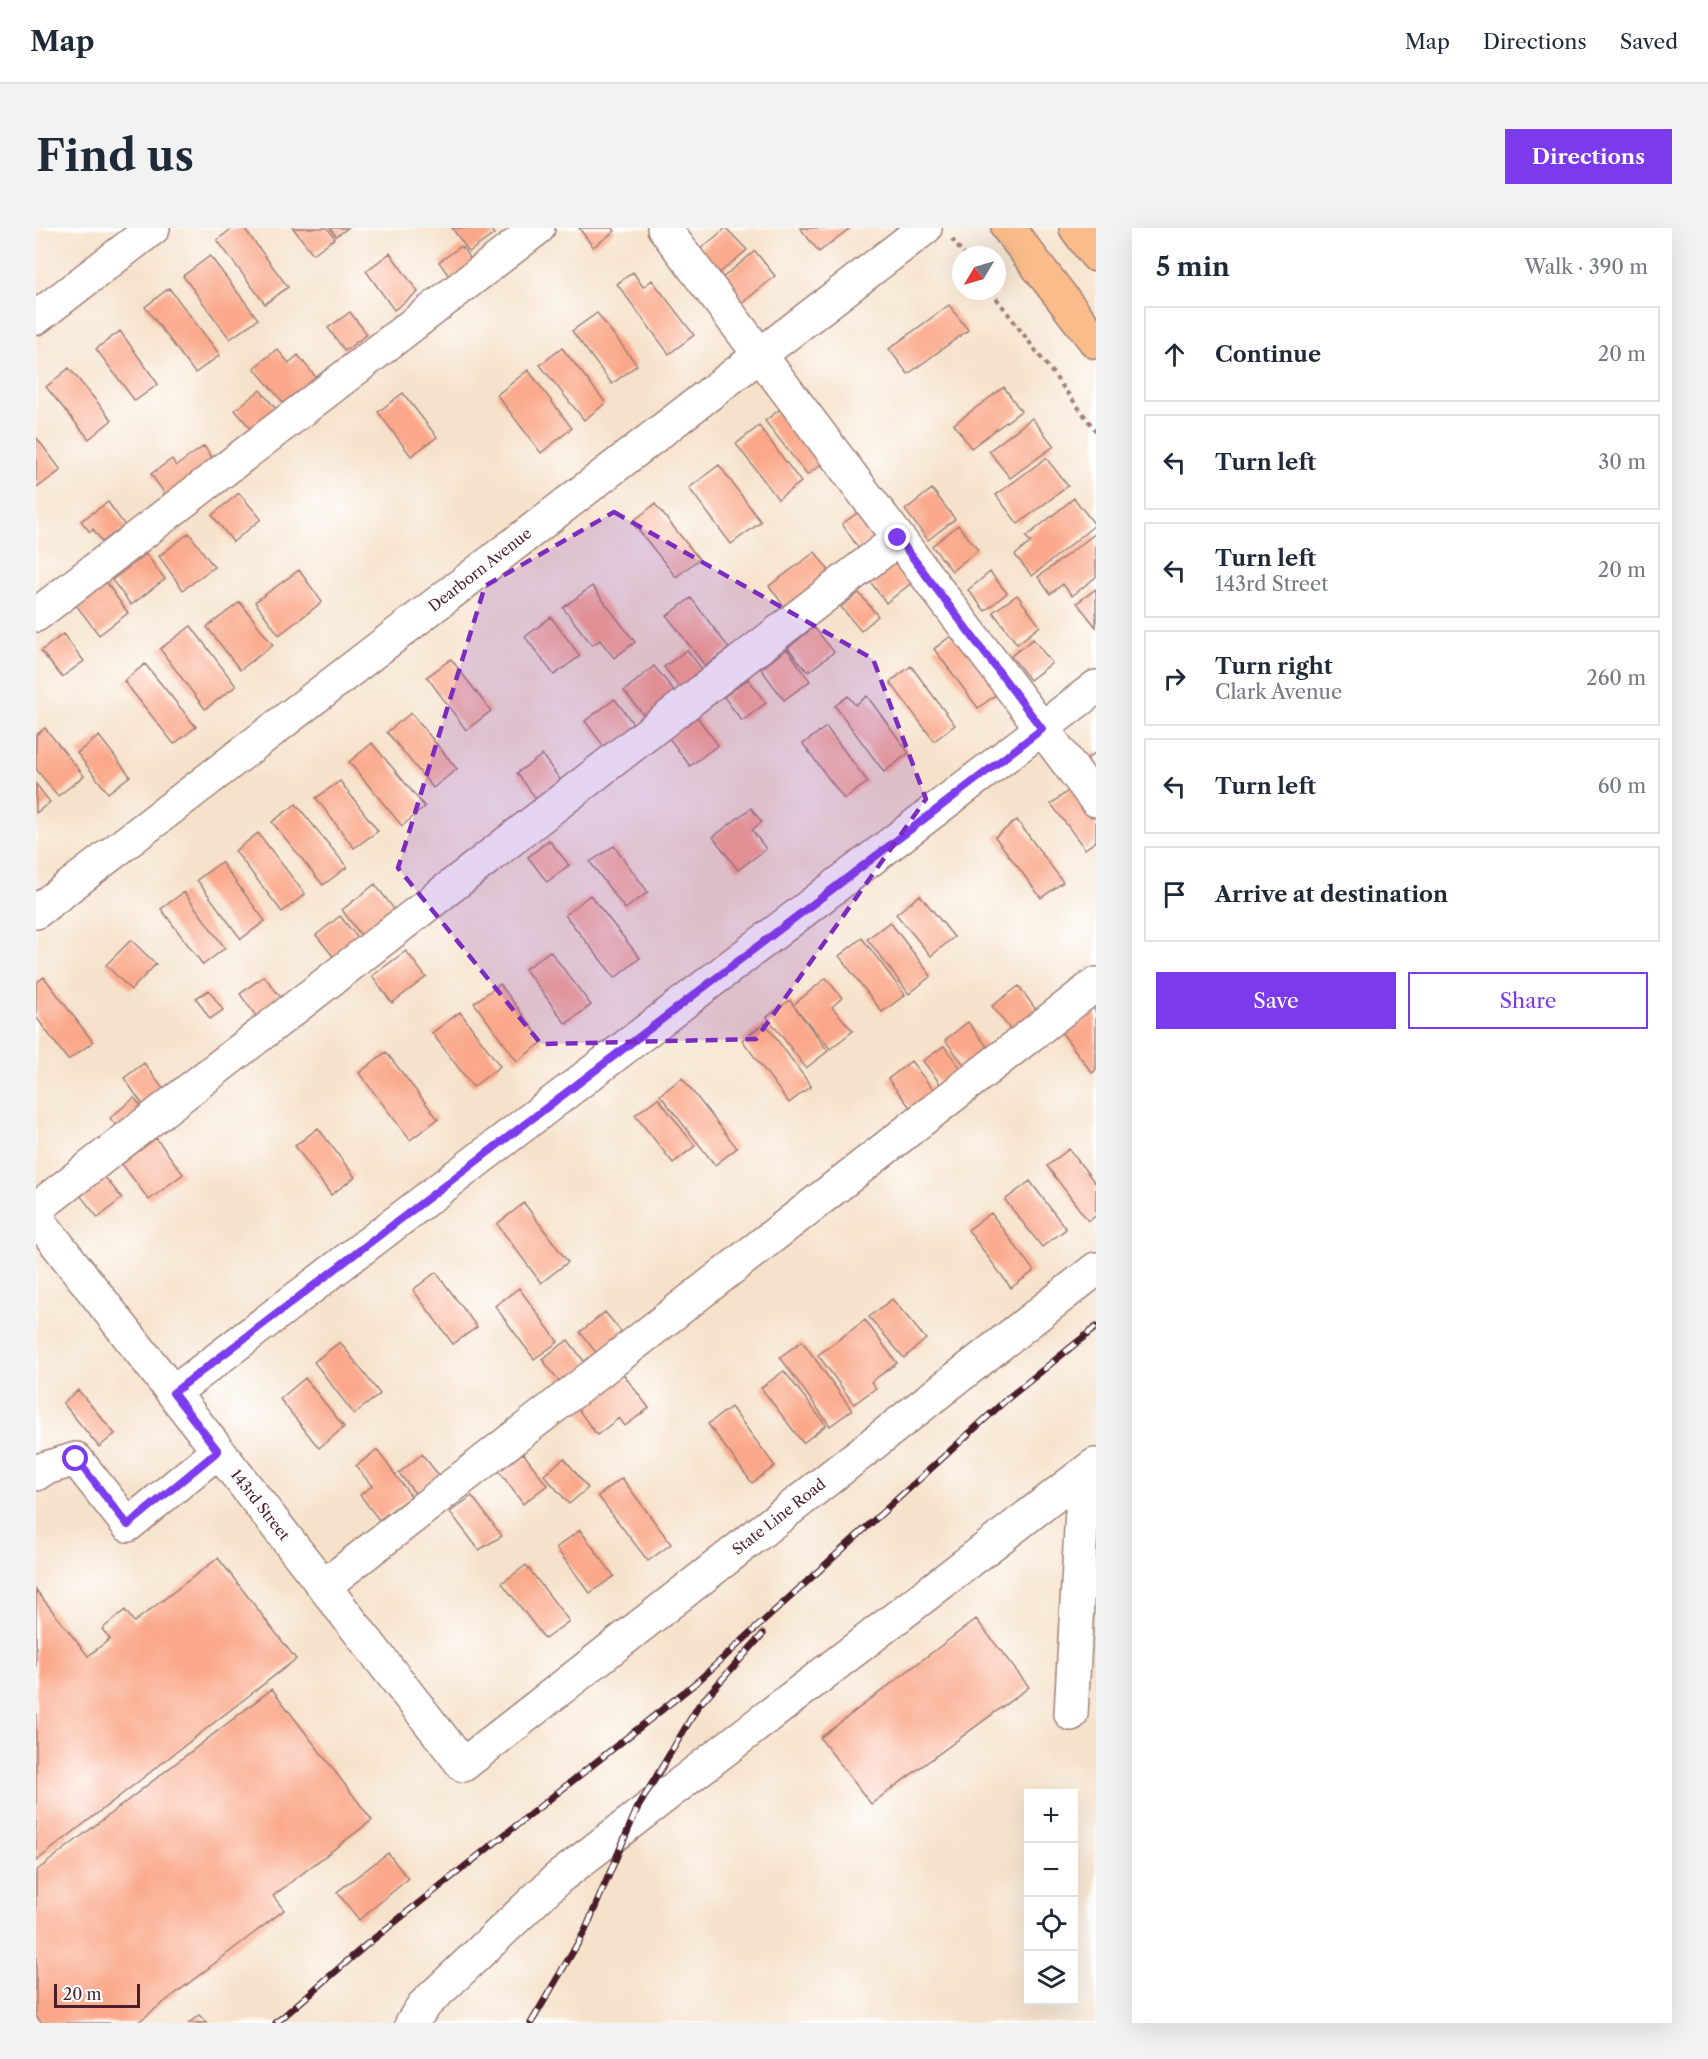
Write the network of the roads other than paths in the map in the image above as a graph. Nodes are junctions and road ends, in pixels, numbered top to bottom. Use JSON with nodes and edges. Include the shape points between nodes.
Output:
{"nodes":[{"id":1,"x":153,"y":228,"type":"edge"},
{"id":2,"x":538,"y":228,"type":"edge"},
{"id":3,"x":664,"y":228,"type":"edge"},
{"id":4,"x":1008,"y":228,"type":"edge"},
{"id":5,"x":1076,"y":228,"type":"edge"},
{"id":6,"x":937,"y":231,"type":"edge"},
{"id":7,"x":1096,"y":255,"type":"edge"},
{"id":8,"x":36,"y":318,"type":"edge"},
{"id":9,"x":1096,"y":342,"type":"edge"},
{"id":10,"x":759,"y":354,"type":"junction"},
{"id":11,"x":898,"y":538,"type":"junction"},
{"id":12,"x":36,"y":615,"type":"edge"},
{"id":13,"x":1096,"y":687,"type":"edge"},
{"id":14,"x":1042,"y":729,"type":"junction"},
{"id":15,"x":1096,"y":800,"type":"edge"},
{"id":16,"x":36,"y":912,"type":"edge"},
{"id":17,"x":1096,"y":984,"type":"edge"},
{"id":18,"x":36,"y":1209,"type":"edge"},
{"id":19,"x":36,"y":1217,"type":"edge"},
{"id":20,"x":1096,"y":1269,"type":"edge"},
{"id":21,"x":173,"y":1393,"type":"junction"},
{"id":22,"x":218,"y":1451,"type":"junction"},
{"id":23,"x":1090,"y":1468,"type":"edge"},
{"id":24,"x":36,"y":1474,"type":"edge"},
{"id":25,"x":324,"y":1586,"type":"junction"},
{"id":26,"x":1071,"y":1714,"type":"dead end"},
{"id":27,"x":463,"y":1765,"type":"joint"},
{"id":28,"x":412,"y":2023,"type":"edge"}],
"edges":[{"from":1,"to":8,"type":"street"},
{"from":2,"to":12,"type":"street"},
{"from":3,"to":10,"type":"street"},
{"from":4,"to":9,"type":"main road"},
{"from":5,"to":7,"type":"main road"},
{"from":6,"to":10,"type":"street","name":"Dearborn Avenue"},
{"from":10,"to":11,"type":"street"},
{"from":10,"to":16,"type":"street","name":"Dearborn Avenue"},
{"from":11,"to":14,"type":"street"},
{"from":11,"to":18,"type":"street"},
{"from":13,"to":14,"type":"street"},
{"from":14,"to":15,"type":"street"},
{"from":14,"to":21,"type":"street"},
{"from":17,"to":25,"type":"street"},
{"from":19,"to":21,"type":"street","name":"143rd Street"},
{"from":20,"to":27,"type":"street","name":"State Line Road"},
{"from":21,"to":22,"type":"street","name":"143rd Street"},
{"from":22,"to":24,"type":"street","via":[[128,1525],[76,1459],[43,1468]]},
{"from":22,"to":25,"type":"street","name":"143rd Street"},
{"from":23,"to":26,"type":"street"},
{"from":23,"to":28,"type":"street","via":[[557,1879],[423,2006]]},
{"from":25,"to":27,"type":"street","name":"143rd Street"}]}
